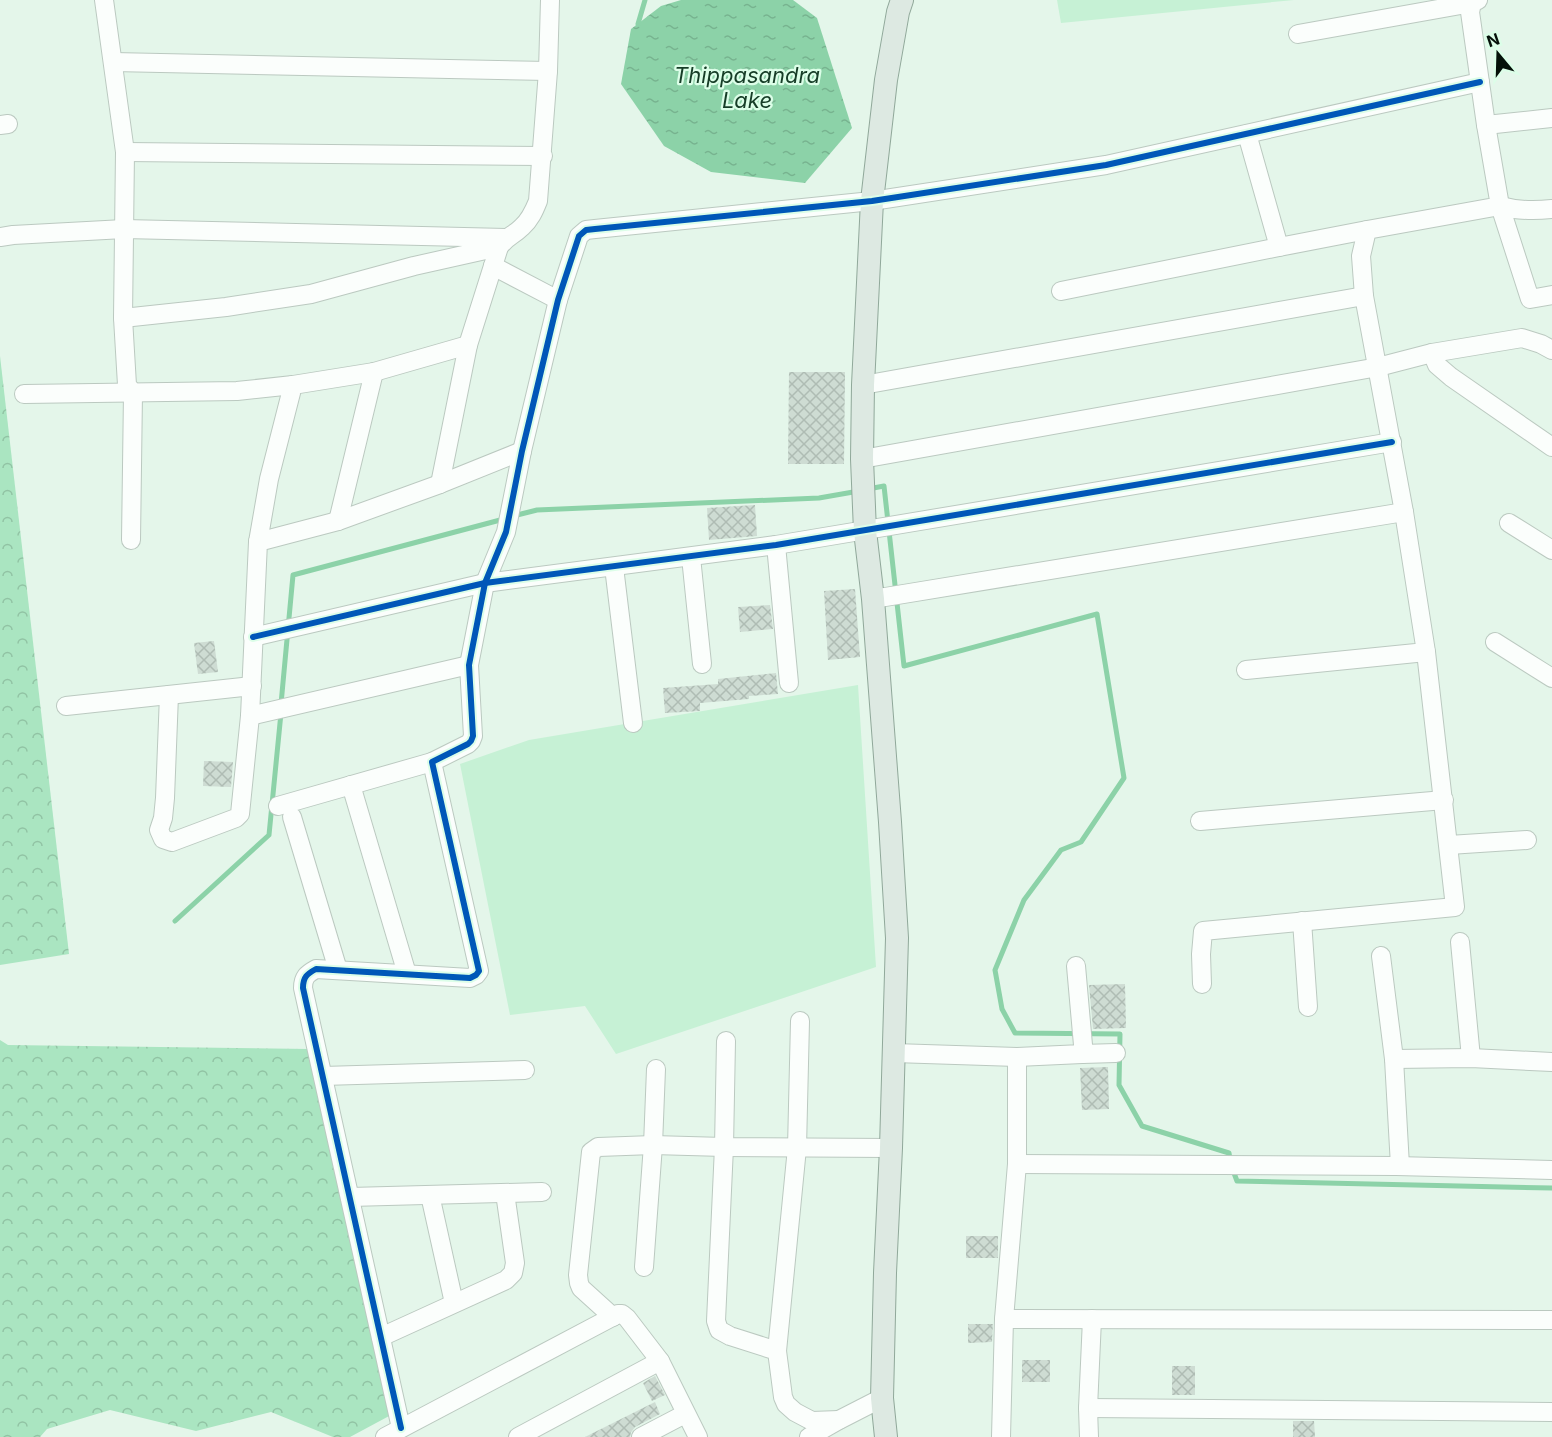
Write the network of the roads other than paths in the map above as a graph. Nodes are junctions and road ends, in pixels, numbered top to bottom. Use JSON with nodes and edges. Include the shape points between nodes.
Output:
{"nodes":[{"id":1,"x":104,"y":0,"type":"edge"},
{"id":2,"x":550,"y":0,"type":"edge"},
{"id":3,"x":902,"y":0,"type":"edge"},
{"id":4,"x":1475,"y":2,"type":"edge"},
{"id":5,"x":1298,"y":34,"type":"dead end"},
{"id":6,"x":113,"y":62,"type":"junction"},
{"id":7,"x":548,"y":71,"type":"junction"},
{"id":8,"x":1480,"y":82,"type":"junction"},
{"id":9,"x":1552,"y":118,"type":"edge"},
{"id":10,"x":1486,"y":125,"type":"junction"},
{"id":11,"x":1247,"y":134,"type":"junction"},
{"id":12,"x":125,"y":152,"type":"junction"},
{"id":13,"x":543,"y":156,"type":"junction"},
{"id":14,"x":872,"y":201,"type":"junction"},
{"id":15,"x":1500,"y":206,"type":"junction"},
{"id":16,"x":1552,"y":208,"type":"edge"},
{"id":17,"x":124,"y":229,"type":"junction"},
{"id":18,"x":1367,"y":230,"type":"junction"},
{"id":19,"x":0,"y":237,"type":"edge"},
{"id":20,"x":502,"y":243,"type":"junction"},
{"id":21,"x":1279,"y":247,"type":"junction"},
{"id":22,"x":493,"y":266,"type":"junction"},
{"id":23,"x":1061,"y":291,"type":"dead end"},
{"id":24,"x":1552,"y":295,"type":"edge"},
{"id":25,"x":1364,"y":296,"type":"junction"},
{"id":26,"x":558,"y":300,"type":"junction"},
{"id":27,"x":123,"y":318,"type":"junction"},
{"id":28,"x":468,"y":345,"type":"junction"},
{"id":29,"x":1552,"y":350,"type":"edge"},
{"id":30,"x":1432,"y":353,"type":"junction"},
{"id":31,"x":1378,"y":367,"type":"junction"},
{"id":32,"x":375,"y":372,"type":"junction"},
{"id":33,"x":293,"y":385,"type":"junction"},
{"id":34,"x":863,"y":385,"type":"junction"},
{"id":35,"x":133,"y":393,"type":"junction"},
{"id":36,"x":24,"y":394,"type":"dead end"},
{"id":37,"x":1392,"y":442,"type":"junction"},
{"id":38,"x":1552,"y":447,"type":"edge"},
{"id":39,"x":521,"y":459,"type":"junction"},
{"id":40,"x":863,"y":476,"type":"junction"},
{"id":41,"x":440,"y":484,"type":"junction"},
{"id":42,"x":1404,"y":512,"type":"junction"},
{"id":43,"x":338,"y":521,"type":"junction"},
{"id":44,"x":1509,"y":523,"type":"dead end"},
{"id":45,"x":865,"y":531,"type":"junction"},
{"id":46,"x":131,"y":540,"type":"dead end"},
{"id":47,"x":258,"y":542,"type":"junction"},
{"id":48,"x":776,"y":545,"type":"junction"},
{"id":49,"x":1552,"y":550,"type":"edge"},
{"id":50,"x":692,"y":557,"type":"junction"},
{"id":51,"x":614,"y":567,"type":"junction"},
{"id":52,"x":485,"y":583,"type":"junction"},
{"id":53,"x":873,"y":599,"type":"junction"},
{"id":54,"x":253,"y":637,"type":"junction"},
{"id":55,"x":1495,"y":642,"type":"dead end"},
{"id":56,"x":1426,"y":652,"type":"junction"},
{"id":57,"x":702,"y":664,"type":"dead end"},
{"id":58,"x":469,"y":665,"type":"junction"},
{"id":59,"x":1246,"y":670,"type":"dead end"},
{"id":60,"x":1552,"y":678,"type":"edge"},
{"id":61,"x":789,"y":683,"type":"dead end"},
{"id":62,"x":252,"y":686,"type":"junction"},
{"id":63,"x":169,"y":695,"type":"junction"},
{"id":64,"x":66,"y":706,"type":"dead end"},
{"id":65,"x":250,"y":716,"type":"junction"},
{"id":66,"x":633,"y":723,"type":"dead end"},
{"id":67,"x":432,"y":762,"type":"junction"},
{"id":68,"x":351,"y":785,"type":"junction"},
{"id":69,"x":1443,"y":800,"type":"junction"},
{"id":70,"x":1200,"y":821,"type":"dead end"},
{"id":71,"x":1527,"y":840,"type":"dead end"},
{"id":72,"x":1449,"y":845,"type":"junction"},
{"id":73,"x":1302,"y":921,"type":"junction"},
{"id":74,"x":1460,"y":942,"type":"dead end"},
{"id":75,"x":1381,"y":956,"type":"dead end"},
{"id":76,"x":1076,"y":966,"type":"dead end"},
{"id":77,"x":338,"y":970,"type":"junction"},
{"id":78,"x":407,"y":974,"type":"junction"},
{"id":79,"x":1202,"y":984,"type":"dead end"},
{"id":80,"x":1308,"y":1007,"type":"dead end"},
{"id":81,"x":800,"y":1021,"type":"dead end"},
{"id":82,"x":726,"y":1041,"type":"dead end"},
{"id":83,"x":1083,"y":1049,"type":"junction"},
{"id":84,"x":894,"y":1053,"type":"junction"},
{"id":85,"x":1116,"y":1053,"type":"dead end"},
{"id":86,"x":1017,"y":1057,"type":"junction"},
{"id":87,"x":1471,"y":1058,"type":"junction"},
{"id":88,"x":1394,"y":1059,"type":"junction"},
{"id":89,"x":1552,"y":1062,"type":"edge"},
{"id":90,"x":656,"y":1069,"type":"dead end"},
{"id":91,"x":525,"y":1070,"type":"dead end"},
{"id":92,"x":323,"y":1076,"type":"junction"},
{"id":93,"x":653,"y":1145,"type":"junction"},
{"id":94,"x":724,"y":1147,"type":"junction"},
{"id":95,"x":797,"y":1148,"type":"junction"},
{"id":96,"x":891,"y":1148,"type":"junction"},
{"id":97,"x":1017,"y":1164,"type":"junction"},
{"id":98,"x":1400,"y":1166,"type":"junction"},
{"id":99,"x":1552,"y":1170,"type":"edge"},
{"id":100,"x":543,"y":1192,"type":"dead end"},
{"id":101,"x":505,"y":1193,"type":"junction"},
{"id":102,"x":430,"y":1195,"type":"junction"},
{"id":103,"x":350,"y":1197,"type":"junction"},
{"id":104,"x":644,"y":1267,"type":"dead end"},
{"id":105,"x":454,"y":1303,"type":"junction"},
{"id":106,"x":613,"y":1317,"type":"junction"},
{"id":107,"x":1004,"y":1319,"type":"junction"},
{"id":108,"x":1092,"y":1319,"type":"junction"},
{"id":109,"x":1552,"y":1320,"type":"edge"},
{"id":110,"x":381,"y":1336,"type":"junction"},
{"id":111,"x":777,"y":1351,"type":"junction"},
{"id":112,"x":660,"y":1361,"type":"junction"},
{"id":113,"x":882,"y":1398,"type":"junction"},
{"id":114,"x":1088,"y":1408,"type":"junction"},
{"id":115,"x":1552,"y":1412,"type":"edge"},
{"id":116,"x":685,"y":1414,"type":"junction"},
{"id":117,"x":839,"y":1420,"type":"junction"},
{"id":118,"x":401,"y":1428,"type":"junction"},
{"id":119,"x":384,"y":1437,"type":"edge"},
{"id":120,"x":518,"y":1437,"type":"edge"},
{"id":121,"x":641,"y":1437,"type":"edge"},
{"id":122,"x":698,"y":1437,"type":"edge"},
{"id":123,"x":809,"y":1437,"type":"edge"},
{"id":124,"x":886,"y":1437,"type":"edge"},
{"id":125,"x":1001,"y":1437,"type":"edge"},
{"id":126,"x":1089,"y":1437,"type":"edge"}],
"edges":[{"from":1,"to":6,"type":"street"},
{"from":2,"to":7,"type":"street"},
{"from":3,"to":14,"type":"main road","via":[[886,80]]},
{"from":4,"to":5,"type":"street"},
{"from":4,"to":8,"type":"street","via":[[1470,12]]},
{"from":6,"to":7,"type":"street"},
{"from":6,"to":12,"type":"street"},
{"from":7,"to":13,"type":"street"},
{"from":8,"to":10,"type":"street"},
{"from":8,"to":11,"type":"street"},
{"from":9,"to":10,"type":"street"},
{"from":10,"to":15,"type":"street"},
{"from":11,"to":14,"type":"street","via":[[1106,165]]},
{"from":11,"to":21,"type":"street"},
{"from":12,"to":13,"type":"street"},
{"from":12,"to":17,"type":"street"},
{"from":13,"to":20,"type":"street","via":[[538,201],[531,217]]},
{"from":14,"to":26,"type":"street","via":[[586,230],[579,236]]},
{"from":14,"to":34,"type":"main road"},
{"from":15,"to":16,"type":"street","via":[[1530,211]]},
{"from":15,"to":18,"type":"street"},
{"from":15,"to":24,"type":"street","via":[[1530,299]]},
{"from":17,"to":19,"type":"street"},
{"from":17,"to":20,"type":"street"},
{"from":17,"to":27,"type":"street"},
{"from":18,"to":21,"type":"street"},
{"from":18,"to":25,"type":"street","via":[[1361,256]]},
{"from":20,"to":22,"type":"street"},
{"from":20,"to":27,"type":"street","via":[[311,294]]},
{"from":21,"to":23,"type":"street"},
{"from":22,"to":26,"type":"street"},
{"from":22,"to":28,"type":"street"},
{"from":25,"to":31,"type":"street"},
{"from":25,"to":34,"type":"street"},
{"from":26,"to":39,"type":"street"},
{"from":27,"to":35,"type":"street","via":[[127,385]]},
{"from":28,"to":32,"type":"street"},
{"from":28,"to":41,"type":"street"},
{"from":29,"to":30,"type":"street","via":[[1522,338]]},
{"from":30,"to":31,"type":"street"},
{"from":30,"to":38,"type":"street","via":[[1437,365],[1451,377]]},
{"from":31,"to":37,"type":"street"},
{"from":31,"to":40,"type":"street"},
{"from":32,"to":33,"type":"street"},
{"from":32,"to":43,"type":"street"},
{"from":33,"to":35,"type":"street","via":[[237,392]]},
{"from":33,"to":47,"type":"street"},
{"from":34,"to":40,"type":"main road"},
{"from":35,"to":36,"type":"street"},
{"from":35,"to":46,"type":"street"},
{"from":37,"to":42,"type":"street"},
{"from":37,"to":45,"type":"street"},
{"from":39,"to":41,"type":"street"},
{"from":39,"to":52,"type":"street","via":[[506,532]]},
{"from":40,"to":45,"type":"main road"},
{"from":41,"to":43,"type":"street"},
{"from":42,"to":53,"type":"street"},
{"from":42,"to":56,"type":"street"},
{"from":43,"to":47,"type":"street"},
{"from":44,"to":49,"type":"street"},
{"from":45,"to":48,"type":"street"},
{"from":45,"to":53,"type":"main road"},
{"from":47,"to":54,"type":"street"},
{"from":48,"to":50,"type":"street"},
{"from":48,"to":61,"type":"street"},
{"from":50,"to":51,"type":"street"},
{"from":50,"to":57,"type":"street"},
{"from":51,"to":52,"type":"street"},
{"from":51,"to":66,"type":"street"},
{"from":52,"to":54,"type":"street"},
{"from":52,"to":58,"type":"street"},
{"from":53,"to":84,"type":"main road","via":[[897,938]]},
{"from":54,"to":62,"type":"street"},
{"from":55,"to":60,"type":"street"},
{"from":56,"to":59,"type":"street"},
{"from":56,"to":69,"type":"street"},
{"from":58,"to":65,"type":"street"},
{"from":58,"to":67,"type":"street","via":[[473,736],[468,744]]},
{"from":62,"to":63,"type":"street"},
{"from":62,"to":65,"type":"street"},
{"from":63,"to":64,"type":"street"},
{"from":63,"to":65,"type":"street","via":[[165,798],[159,830],[163,839],[172,842],[240,814]]},
{"from":67,"to":68,"type":"street"},
{"from":67,"to":78,"type":"street","via":[[479,971],[470,978]]},
{"from":68,"to":77,"type":"street","via":[[285,812]]},
{"from":68,"to":78,"type":"street"},
{"from":69,"to":70,"type":"street"},
{"from":69,"to":72,"type":"street"},
{"from":71,"to":72,"type":"street"},
{"from":72,"to":73,"type":"street","via":[[1455,907]]},
{"from":73,"to":79,"type":"street","via":[[1203,931]]},
{"from":73,"to":80,"type":"street"},
{"from":74,"to":87,"type":"street"},
{"from":75,"to":88,"type":"street"},
{"from":76,"to":83,"type":"street"},
{"from":77,"to":78,"type":"street"},
{"from":77,"to":92,"type":"street","via":[[316,969],[303,980]]},
{"from":81,"to":95,"type":"street"},
{"from":82,"to":94,"type":"street"},
{"from":83,"to":85,"type":"street"},
{"from":83,"to":86,"type":"street"},
{"from":84,"to":86,"type":"street"},
{"from":84,"to":96,"type":"main road"},
{"from":86,"to":97,"type":"street"},
{"from":87,"to":88,"type":"street"},
{"from":87,"to":89,"type":"street"},
{"from":88,"to":98,"type":"street"},
{"from":90,"to":93,"type":"street"},
{"from":91,"to":92,"type":"street"},
{"from":92,"to":103,"type":"street"},
{"from":93,"to":94,"type":"street"},
{"from":93,"to":104,"type":"street"},
{"from":93,"to":106,"type":"street","via":[[598,1147],[591,1152],[579,1283]]},
{"from":94,"to":95,"type":"street"},
{"from":94,"to":111,"type":"street","via":[[716,1322],[719,1330],[730,1336]]},
{"from":95,"to":96,"type":"street"},
{"from":95,"to":111,"type":"street"},
{"from":96,"to":113,"type":"main road"},
{"from":97,"to":98,"type":"street"},
{"from":97,"to":107,"type":"street"},
{"from":98,"to":99,"type":"street"},
{"from":100,"to":101,"type":"street"},
{"from":101,"to":102,"type":"street"},
{"from":101,"to":105,"type":"street","via":[[513,1273],[506,1280]]},
{"from":102,"to":103,"type":"street"},
{"from":102,"to":105,"type":"street"},
{"from":103,"to":110,"type":"street"},
{"from":105,"to":110,"type":"street"},
{"from":106,"to":112,"type":"street","via":[[622,1314],[627,1318]]},
{"from":106,"to":118,"type":"street"},
{"from":107,"to":108,"type":"street"},
{"from":107,"to":125,"type":"street"},
{"from":108,"to":109,"type":"street"},
{"from":108,"to":114,"type":"street"},
{"from":110,"to":118,"type":"street"},
{"from":111,"to":117,"type":"street","via":[[786,1404],[812,1421]]},
{"from":112,"to":116,"type":"street"},
{"from":112,"to":120,"type":"street"},
{"from":113,"to":117,"type":"street"},
{"from":113,"to":124,"type":"main road"},
{"from":114,"to":115,"type":"street"},
{"from":114,"to":126,"type":"street"},
{"from":116,"to":121,"type":"street"},
{"from":116,"to":122,"type":"street"},
{"from":117,"to":123,"type":"street"},
{"from":118,"to":119,"type":"street"}]}
